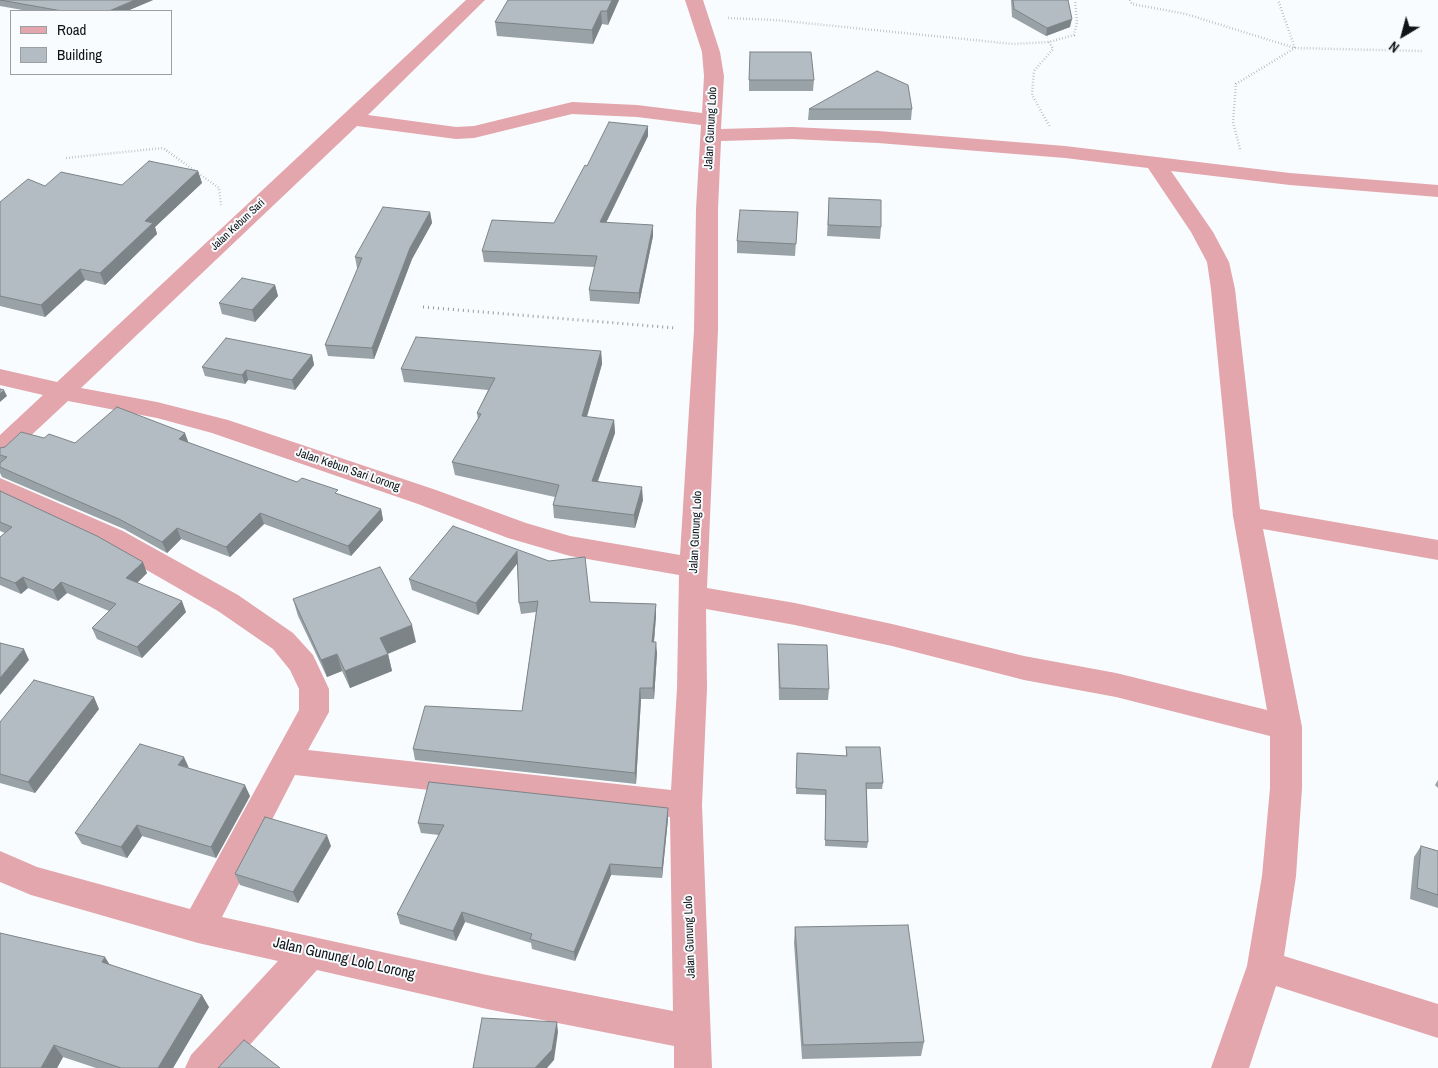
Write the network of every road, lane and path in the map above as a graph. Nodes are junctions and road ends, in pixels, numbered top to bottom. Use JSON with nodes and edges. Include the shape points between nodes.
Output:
{"nodes":[{"id":1,"x":476,"y":0,"type":"edge"},
{"id":2,"x":1075,"y":0,"type":"edge"},
{"id":3,"x":1130,"y":0,"type":"edge"},
{"id":4,"x":1278,"y":0,"type":"edge"},
{"id":5,"x":697,"y":9,"type":"edge"},
{"id":6,"x":1049,"y":42,"type":"junction"},
{"id":7,"x":1295,"y":48,"type":"junction"},
{"id":8,"x":1422,"y":51,"type":"dead end"},
{"id":9,"x":351,"y":119,"type":"junction"},
{"id":10,"x":712,"y":127,"type":"junction"},
{"id":11,"x":1240,"y":149,"type":"dead end"},
{"id":12,"x":1065,"y":152,"type":"junction"},
{"id":13,"x":66,"y":158,"type":"dead end"},
{"id":14,"x":1154,"y":162,"type":"junction"},
{"id":15,"x":1438,"y":191,"type":"edge"},
{"id":16,"x":225,"y":238,"type":"junction"},
{"id":17,"x":423,"y":307,"type":"dead end"},
{"id":18,"x":706,"y":330,"type":"junction"},
{"id":19,"x":0,"y":377,"type":"edge"},
{"id":20,"x":61,"y":392,"type":"junction"},
{"id":21,"x":0,"y":450,"type":"edge"},
{"id":22,"x":0,"y":487,"type":"edge"},
{"id":23,"x":1247,"y":516,"type":"junction"},
{"id":24,"x":1438,"y":550,"type":"edge"},
{"id":25,"x":695,"y":568,"type":"junction"},
{"id":26,"x":692,"y":596,"type":"junction"},
{"id":27,"x":1286,"y":727,"type":"junction"},
{"id":28,"x":288,"y":761,"type":"junction"},
{"id":29,"x":686,"y":805,"type":"junction"},
{"id":30,"x":0,"y":866,"type":"edge"},
{"id":31,"x":198,"y":927,"type":"junction"},
{"id":32,"x":309,"y":953,"type":"junction"},
{"id":33,"x":1265,"y":966,"type":"junction"},
{"id":34,"x":1438,"y":1021,"type":"edge"},
{"id":35,"x":693,"y":1032,"type":"junction"},
{"id":36,"x":204,"y":1068,"type":"edge"},
{"id":37,"x":693,"y":1068,"type":"edge"},
{"id":38,"x":1230,"y":1068,"type":"edge"}],
"edges":[{"from":1,"to":9,"type":"street","name":"Jalan Kebun Sari"},
{"from":2,"to":6,"type":"path","via":[[1077,22],[1074,36]]},
{"from":3,"to":7,"type":"path","via":[[1132,4],[1186,14]]},
{"from":4,"to":7,"type":"path"},
{"from":5,"to":6,"type":"path","via":[[1013,44]]},
{"from":5,"to":10,"type":"street","name":"Jalan Gunung Lolo","via":[[711,52],[714,76]]},
{"from":6,"to":12,"type":"path","via":[[1053,49],[1034,71],[1032,95]]},
{"from":7,"to":8,"type":"path"},
{"from":7,"to":11,"type":"path","via":[[1236,84],[1233,122]]},
{"from":9,"to":10,"type":"street","via":[[456,133],[474,132],[572,108],[637,111]]},
{"from":9,"to":16,"type":"street","name":"Jalan Kebun Sari"},
{"from":10,"to":12,"type":"street"},
{"from":10,"to":18,"type":"street","name":"Jalan Gunung Lolo","via":[[707,209]]},
{"from":12,"to":14,"type":"street"},
{"from":13,"to":16,"type":"path","via":[[164,148],[219,188]]},
{"from":14,"to":15,"type":"street","via":[[1290,179]]},
{"from":14,"to":23,"type":"street","via":[[1202,232],[1218,262]]},
{"from":16,"to":20,"type":"street","name":"Jalan Kebun Sari"},
{"from":17,"to":18,"type":"path"},
{"from":18,"to":25,"type":"street","name":"Jalan Gunung Lolo"},
{"from":19,"to":20,"type":"street","name":"Jalan Kebun Sari Lorong"},
{"from":20,"to":21,"type":"street","name":"Jalan Kebun Sari"},
{"from":20,"to":25,"type":"street","name":"Jalan Kebun Sari Lorong","via":[[158,410],[219,426],[518,531],[570,546]]},
{"from":22,"to":28,"type":"street","via":[[159,563],[228,603],[283,641],[302,663],[314,689],[314,712]]},
{"from":23,"to":24,"type":"street"},
{"from":23,"to":27,"type":"street"},
{"from":25,"to":26,"type":"street","name":"Jalan Gunung Lolo"},
{"from":26,"to":27,"type":"street","via":[[892,635]]},
{"from":26,"to":29,"type":"street","name":"Jalan Gunung Lolo","via":[[692,688]]},
{"from":27,"to":33,"type":"street","via":[[1286,788],[1279,876]]},
{"from":28,"to":29,"type":"street"},
{"from":28,"to":31,"type":"street"},
{"from":29,"to":35,"type":"street","name":"Jalan Gunung Lolo"},
{"from":30,"to":31,"type":"street","name":"Jalan Gunung Lolo Lorong","via":[[31,880]]},
{"from":31,"to":32,"type":"street","name":"Jalan Gunung Lolo Lorong"},
{"from":32,"to":35,"type":"street","name":"Jalan Gunung Lolo Lorong"},
{"from":32,"to":36,"type":"street"},
{"from":33,"to":34,"type":"street"},
{"from":33,"to":38,"type":"street"},
{"from":35,"to":37,"type":"street","name":"Jalan Gunung Lolo"}]}
